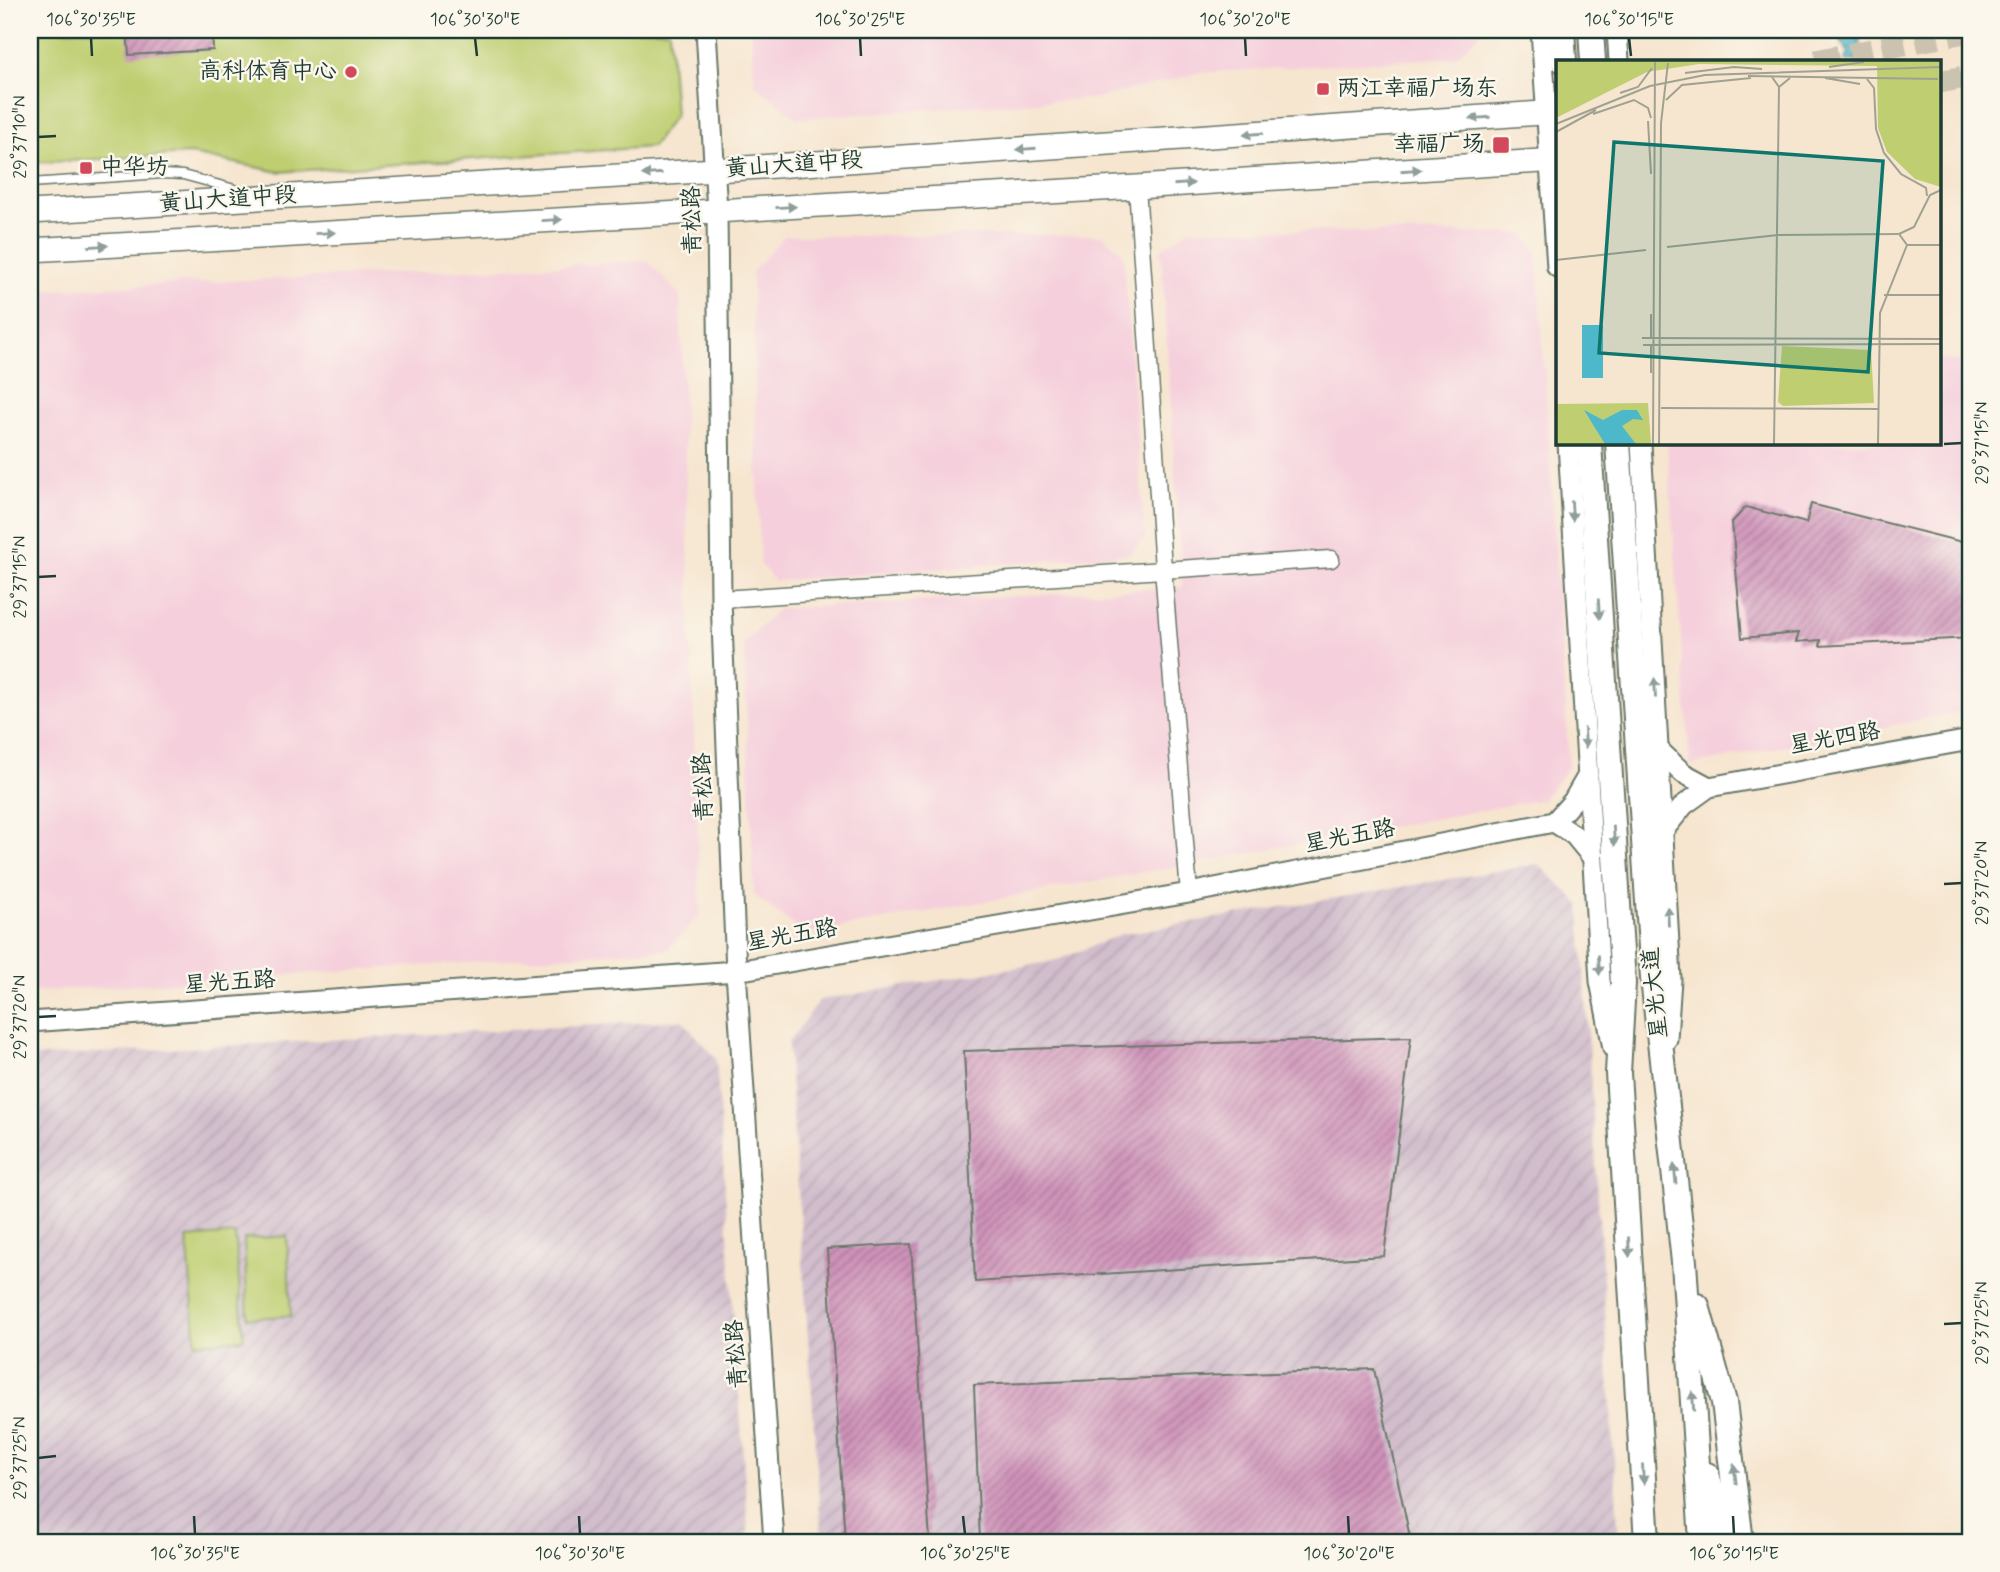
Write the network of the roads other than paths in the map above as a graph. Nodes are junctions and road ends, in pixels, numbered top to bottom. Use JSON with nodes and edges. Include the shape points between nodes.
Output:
{"nodes":[{"id":1,"x":706,"y":30,"type":"edge"},
{"id":2,"x":1541,"y":30,"type":"edge"},
{"id":3,"x":1562,"y":30,"type":"edge"},
{"id":4,"x":1591,"y":30,"type":"edge"},
{"id":5,"x":1617,"y":30,"type":"edge"},
{"id":6,"x":1564,"y":60,"type":"edge"},
{"id":7,"x":1593,"y":60,"type":"edge"},
{"id":8,"x":1619,"y":60,"type":"edge"},
{"id":9,"x":1553,"y":113,"type":"edge"},
{"id":10,"x":1554,"y":161,"type":"edge"},
{"id":11,"x":716,"y":170,"type":"junction"},
{"id":12,"x":30,"y":183,"type":"edge"},
{"id":13,"x":1137,"y":187,"type":"junction"},
{"id":14,"x":269,"y":198,"type":"junction"},
{"id":15,"x":718,"y":211,"type":"junction"},
{"id":16,"x":30,"y":212,"type":"edge"},
{"id":17,"x":1556,"y":232,"type":"edge"},
{"id":18,"x":30,"y":250,"type":"edge"},
{"id":19,"x":1568,"y":444,"type":"edge"},
{"id":20,"x":1589,"y":444,"type":"edge"},
{"id":21,"x":1618,"y":444,"type":"edge"},
{"id":22,"x":1641,"y":444,"type":"edge"},
{"id":23,"x":1331,"y":559,"type":"dead end"},
{"id":24,"x":1163,"y":568,"type":"junction"},
{"id":25,"x":721,"y":598,"type":"junction"},
{"id":26,"x":1970,"y":740,"type":"edge"},
{"id":27,"x":1658,"y":749,"type":"junction"},
{"id":28,"x":1588,"y":775,"type":"junction"},
{"id":29,"x":1709,"y":787,"type":"junction"},
{"id":30,"x":1554,"y":822,"type":"junction"},
{"id":31,"x":1663,"y":831,"type":"junction"},
{"id":32,"x":1592,"y":857,"type":"junction"},
{"id":33,"x":1189,"y":893,"type":"junction"},
{"id":34,"x":736,"y":971,"type":"junction"},
{"id":35,"x":30,"y":1022,"type":"edge"},
{"id":36,"x":1618,"y":1073,"type":"junction"},
{"id":37,"x":1665,"y":1082,"type":"junction"},
{"id":38,"x":1684,"y":1262,"type":"junction"},
{"id":39,"x":1695,"y":1432,"type":"junction"},
{"id":40,"x":774,"y":1542,"type":"edge"},
{"id":41,"x":1647,"y":1542,"type":"edge"},
{"id":42,"x":1702,"y":1542,"type":"edge"},
{"id":43,"x":1721,"y":1542,"type":"edge"},
{"id":44,"x":1741,"y":1542,"type":"edge"}],
"edges":[{"from":1,"to":11,"type":"street","name":"青松路"},
{"from":2,"to":9,"type":"street"},
{"from":3,"to":6,"type":"main road"},
{"from":4,"to":7,"type":"main road"},
{"from":5,"to":8,"type":"street"},
{"from":9,"to":10,"type":"street"},
{"from":9,"to":11,"type":"main road","name":"黄山大道中段","one_way":true},
{"from":13,"to":10,"type":"main road","name":"黄山大道中段","one_way":true},
{"from":10,"to":17,"type":"street"},
{"from":11,"to":14,"type":"main road","name":"黄山大道中段","one_way":true},
{"from":11,"to":15,"type":"street","name":"青松路"},
{"from":12,"to":14,"type":"lane","via":[[173,174]]},
{"from":15,"to":13,"type":"main road","name":"黄山大道中段","one_way":true},
{"from":13,"to":24,"type":"street"},
{"from":14,"to":16,"type":"main road","name":"黄山大道中段"},
{"from":18,"to":15,"type":"main road","name":"黄山大道中段","one_way":true},
{"from":15,"to":25,"type":"street","name":"青松路"},
{"from":19,"to":28,"type":"street","one_way":true},
{"from":20,"to":36,"type":"main road","name":"星光大道","one_way":true,"via":[[1623,983]]},
{"from":21,"to":37,"type":"main road","name":"星光大道","via":[[1653,978]]},
{"from":27,"to":22,"type":"street","one_way":true},
{"from":23,"to":24,"type":"street"},
{"from":24,"to":25,"type":"street"},
{"from":24,"to":33,"type":"street"},
{"from":25,"to":34,"type":"street","name":"青松路"},
{"from":26,"to":29,"type":"street","name":"星光四路"},
{"from":27,"to":29,"type":"street","via":[[1683,774]]},
{"from":27,"to":31,"type":"street"},
{"from":28,"to":30,"type":"street"},
{"from":28,"to":32,"type":"street"},
{"from":29,"to":31,"type":"street","via":[[1684,806]]},
{"from":30,"to":32,"type":"street","via":[[1574,835]]},
{"from":30,"to":33,"type":"street","name":"星光五路"},
{"from":37,"to":31,"type":"street","one_way":true,"via":[[1671,979]]},
{"from":32,"to":36,"type":"street","one_way":true,"via":[[1600,981]]},
{"from":33,"to":34,"type":"street","name":"星光五路"},
{"from":34,"to":35,"type":"street","name":"星光五路"},
{"from":34,"to":40,"type":"street","name":"青松路"},
{"from":36,"to":41,"type":"main road","name":"星光大道","one_way":true},
{"from":38,"to":37,"type":"main road","name":"星光大道","one_way":true},
{"from":39,"to":38,"type":"main road","name":"星光大道","one_way":true},
{"from":44,"to":38,"type":"main road","one_way":true,"via":[[1724,1402]]},
{"from":39,"to":42,"type":"main road","name":"星光大道"},
{"from":39,"to":43,"type":"main road","via":[[1718,1512]]}]}
